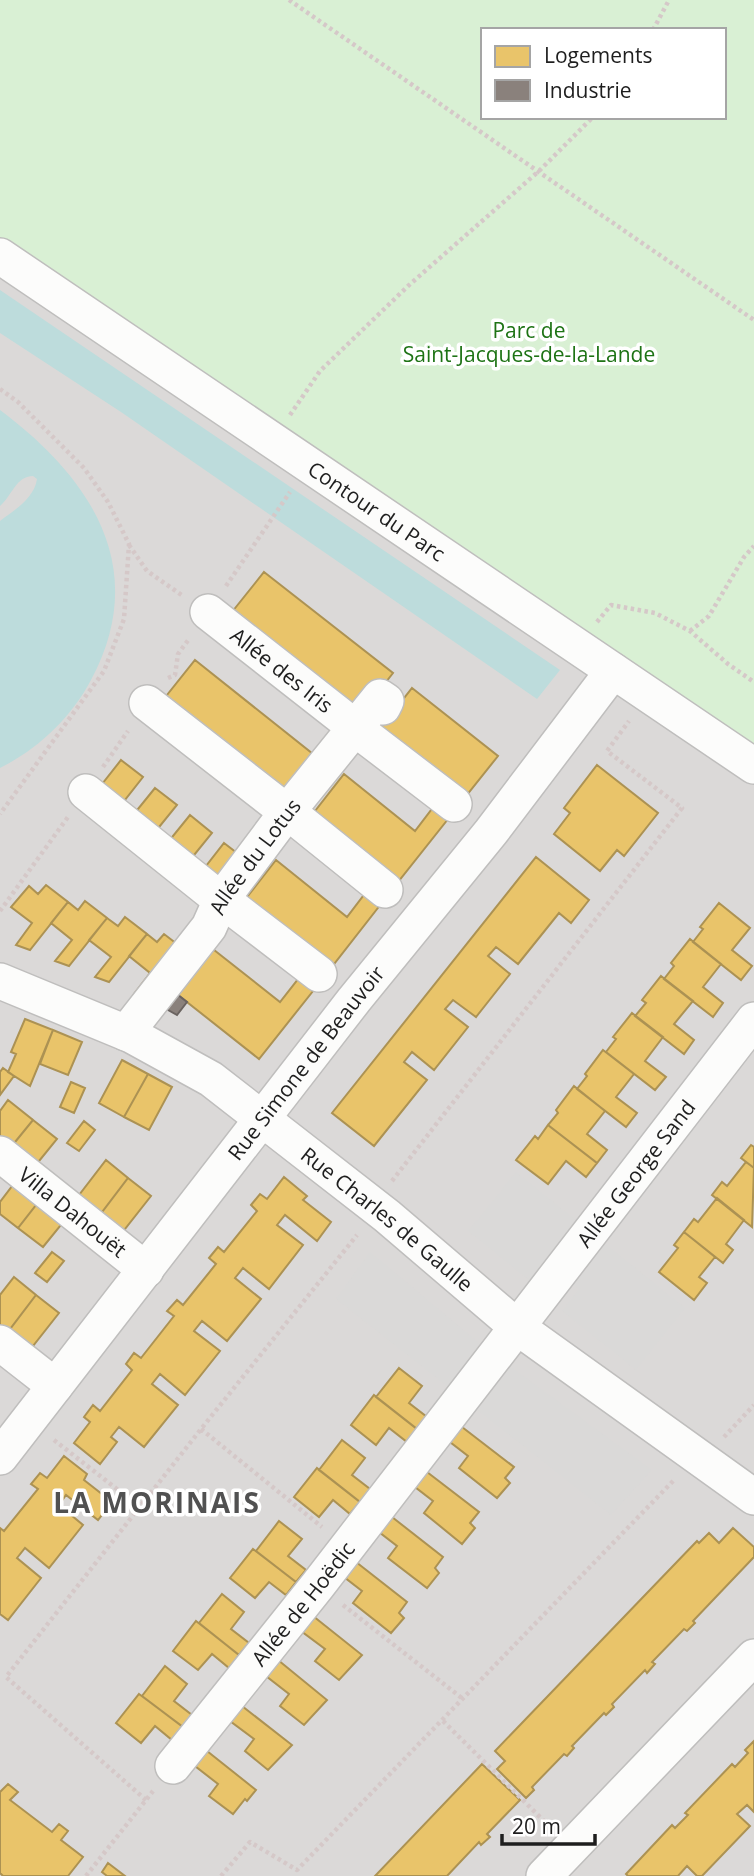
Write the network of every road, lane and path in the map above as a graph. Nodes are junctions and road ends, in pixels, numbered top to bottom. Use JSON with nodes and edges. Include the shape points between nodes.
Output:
{"nodes":[{"id":1,"x":289,"y":0,"type":"edge"},
{"id":2,"x":669,"y":0,"type":"edge"},
{"id":3,"x":654,"y":28,"type":"edge"},
{"id":4,"x":591,"y":119,"type":"edge"},
{"id":5,"x":539,"y":171,"type":"junction"},
{"id":6,"x":0,"y":256,"type":"edge"},
{"id":7,"x":754,"y":320,"type":"edge"},
{"id":8,"x":0,"y":388,"type":"edge"},
{"id":9,"x":273,"y":441,"type":"junction"},
{"id":10,"x":129,"y":544,"type":"junction"},
{"id":11,"x":754,"y":546,"type":"edge"},
{"id":12,"x":208,"y":612,"type":"joint"},
{"id":13,"x":597,"y":623,"type":"dead end"},
{"id":14,"x":690,"y":631,"type":"junction"},
{"id":15,"x":614,"y":671,"type":"junction"},
{"id":16,"x":754,"y":682,"type":"edge"},
{"id":17,"x":648,"y":695,"type":"junction"},
{"id":18,"x":147,"y":703,"type":"dead end"},
{"id":19,"x":369,"y":723,"type":"junction"},
{"id":20,"x":754,"y":766,"type":"edge"},
{"id":21,"x":86,"y":792,"type":"dead end"},
{"id":22,"x":0,"y":814,"type":"edge"},
{"id":23,"x":292,"y":816,"type":"junction"},
{"id":24,"x":491,"y":832,"type":"junction"},
{"id":25,"x":227,"y":904,"type":"junction"},
{"id":26,"x":422,"y":919,"type":"junction"},
{"id":27,"x":0,"y":981,"type":"edge"},
{"id":28,"x":334,"y":985,"type":"junction"},
{"id":29,"x":754,"y":1020,"type":"edge"},
{"id":30,"x":128,"y":1034,"type":"junction"},
{"id":31,"x":264,"y":1118,"type":"junction"},
{"id":32,"x":0,"y":1154,"type":"edge"},
{"id":33,"x":373,"y":1205,"type":"junction"},
{"id":34,"x":146,"y":1269,"type":"junction"},
{"id":35,"x":517,"y":1327,"type":"junction"},
{"id":36,"x":0,"y":1343,"type":"edge"},
{"id":37,"x":55,"y":1386,"type":"junction"},
{"id":38,"x":754,"y":1405,"type":"edge"},
{"id":39,"x":29,"y":1420,"type":"junction"},
{"id":40,"x":201,"y":1429,"type":"junction"},
{"id":41,"x":0,"y":1457,"type":"edge"},
{"id":42,"x":699,"y":1459,"type":"junction"},
{"id":43,"x":754,"y":1497,"type":"edge"},
{"id":44,"x":140,"y":1507,"type":"junction"},
{"id":45,"x":347,"y":1547,"type":"junction"},
{"id":46,"x":317,"y":1586,"type":"junction"},
{"id":47,"x":754,"y":1657,"type":"edge"},
{"id":48,"x":463,"y":1700,"type":"junction"},
{"id":49,"x":443,"y":1721,"type":"junction"},
{"id":50,"x":173,"y":1766,"type":"joint"},
{"id":51,"x":146,"y":1800,"type":"junction"},
{"id":52,"x":571,"y":1848,"type":"junction"},
{"id":53,"x":86,"y":1876,"type":"edge"},
{"id":54,"x":221,"y":1876,"type":"edge"},
{"id":55,"x":544,"y":1876,"type":"edge"}],
"edges":[{"from":1,"to":5,"type":"path"},
{"from":2,"to":3,"type":"path"},
{"from":4,"to":5,"type":"path"},
{"from":5,"to":7,"type":"path"},
{"from":5,"to":9,"type":"path","via":[[320,371]]},
{"from":6,"to":9,"type":"street","name":"Contour du Parc"},
{"from":8,"to":10,"type":"path","via":[[84,468]]},
{"from":9,"to":15,"type":"street","name":"Contour du Parc"},
{"from":10,"to":12,"type":"path","via":[[147,571]]},
{"from":10,"to":22,"type":"path","via":[[124,618],[104,670]]},
{"from":11,"to":14,"type":"path","via":[[709,616]]},
{"from":12,"to":19,"type":"street","name":"Allée des Iris"},
{"from":13,"to":14,"type":"path","via":[[611,605],[655,613]]},
{"from":14,"to":16,"type":"path"},
{"from":15,"to":17,"type":"street","name":"Contour du Parc"},
{"from":15,"to":24,"type":"street","name":"Rue Simone de Beauvoir"},
{"from":17,"to":20,"type":"street","name":"Contour du Parc"},
{"from":17,"to":33,"type":"path","via":[[607,751],[682,808]]},
{"from":18,"to":23,"type":"street"},
{"from":19,"to":23,"type":"street","name":"Allée du Lotus"},
{"from":19,"to":24,"type":"street","name":"Allée des Iris"},
{"from":21,"to":25,"type":"street"},
{"from":23,"to":25,"type":"street","name":"Allée du Lotus"},
{"from":23,"to":26,"type":"street"},
{"from":24,"to":26,"type":"street","name":"Rue Simone de Beauvoir"},
{"from":25,"to":28,"type":"street"},
{"from":25,"to":30,"type":"street","name":"Allée du Lotus"},
{"from":26,"to":28,"type":"street","name":"Rue Simone de Beauvoir"},
{"from":27,"to":30,"type":"street","name":"Rue Charles de Gaulle"},
{"from":28,"to":31,"type":"street","name":"Rue Simone de Beauvoir"},
{"from":29,"to":35,"type":"street","name":"Allée George Sand"},
{"from":30,"to":31,"type":"street","name":"Rue Charles de Gaulle","via":[[211,1079]]},
{"from":31,"to":33,"type":"street","name":"Rue Charles de Gaulle"},
{"from":31,"to":34,"type":"street","name":"Rue Simone de Beauvoir"},
{"from":32,"to":34,"type":"street","name":"Villa Dahouët"},
{"from":33,"to":35,"type":"street","name":"Rue Charles de Gaulle"},
{"from":33,"to":40,"type":"path","via":[[359,1233]]},
{"from":34,"to":37,"type":"street","name":"Rue Simone de Beauvoir"},
{"from":35,"to":42,"type":"street","name":"Rue Charles de Gaulle"},
{"from":35,"to":45,"type":"street","name":"Allée de Hoëdic"},
{"from":36,"to":37,"type":"street"},
{"from":37,"to":39,"type":"street","name":"Rue Simone de Beauvoir"},
{"from":38,"to":42,"type":"path"},
{"from":39,"to":41,"type":"street","name":"Rue Simone de Beauvoir"},
{"from":39,"to":44,"type":"path"},
{"from":40,"to":44,"type":"path"},
{"from":40,"to":45,"type":"path"},
{"from":42,"to":43,"type":"street","name":"Rue Charles de Gaulle"},
{"from":42,"to":48,"type":"path"},
{"from":44,"to":51,"type":"path","via":[[6,1677]]},
{"from":45,"to":46,"type":"street","name":"Allée de Hoëdic"},
{"from":46,"to":48,"type":"path"},
{"from":46,"to":50,"type":"street","name":"Allée de Hoëdic"},
{"from":47,"to":52,"type":"street"},
{"from":48,"to":49,"type":"path"},
{"from":49,"to":52,"type":"path"},
{"from":49,"to":54,"type":"path","via":[[297,1870],[250,1842]]},
{"from":50,"to":51,"type":"path"},
{"from":51,"to":53,"type":"path"},
{"from":52,"to":55,"type":"street"}]}
